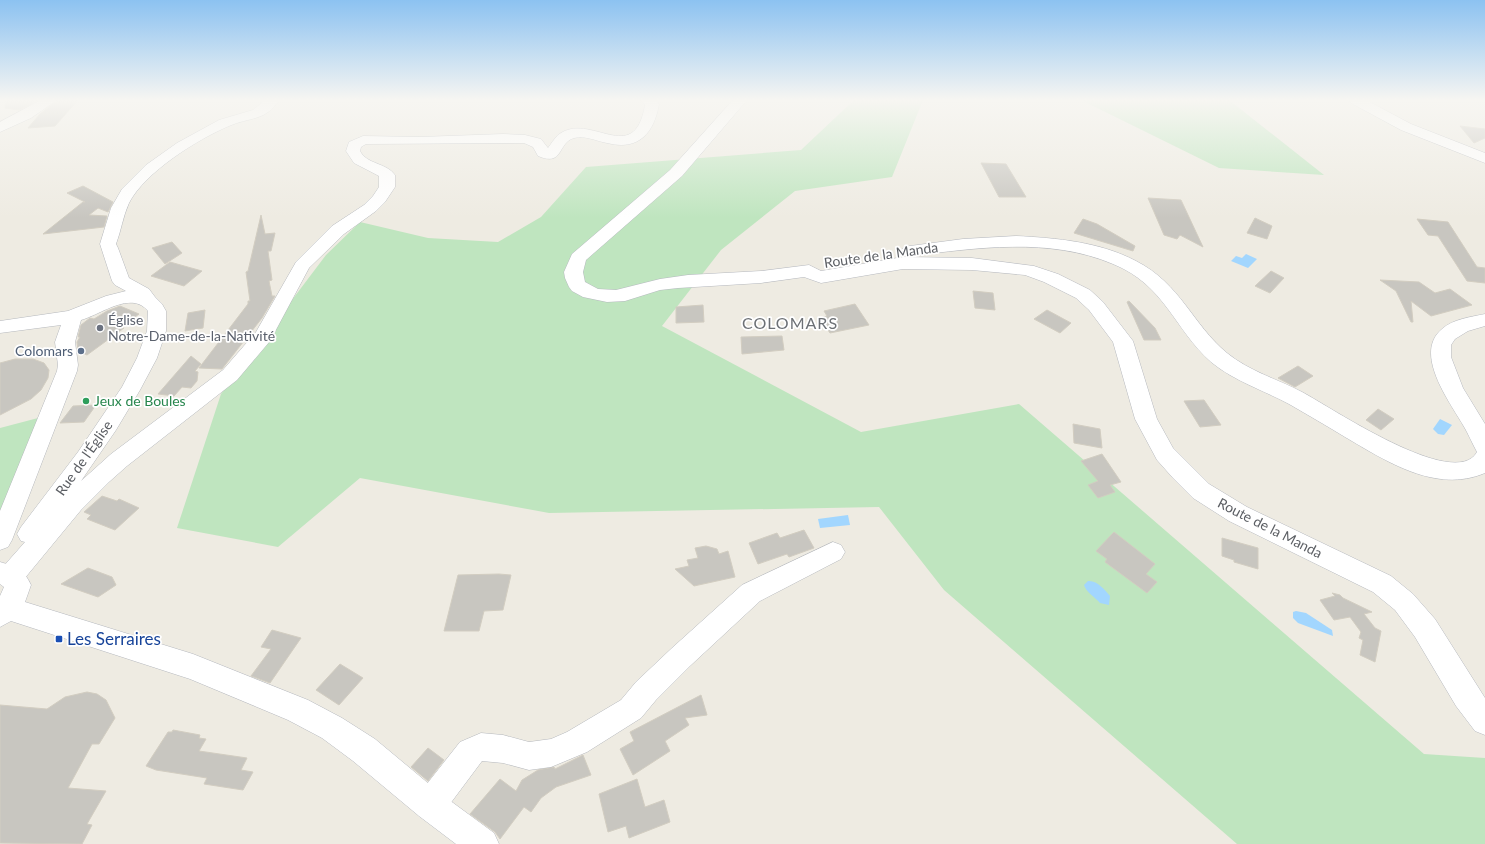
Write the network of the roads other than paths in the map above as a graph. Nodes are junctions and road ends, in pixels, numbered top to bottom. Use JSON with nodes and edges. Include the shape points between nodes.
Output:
{"nodes":[{"id":1,"x":193,"y":139,"type":"edge"},
{"id":2,"x":451,"y":139,"type":"edge"},
{"id":3,"x":526,"y":139,"type":"edge"},
{"id":4,"x":561,"y":139,"type":"edge"},
{"id":5,"x":608,"y":139,"type":"edge"},
{"id":6,"x":623,"y":139,"type":"edge"},
{"id":7,"x":705,"y":139,"type":"edge"},
{"id":8,"x":1438,"y":139,"type":"edge"},
{"id":9,"x":1485,"y":158,"type":"edge"},
{"id":10,"x":809,"y":271,"type":"junction"},
{"id":11,"x":148,"y":302,"type":"junction"},
{"id":12,"x":73,"y":316,"type":"junction"},
{"id":13,"x":1485,"y":320,"type":"edge"},
{"id":14,"x":0,"y":327,"type":"edge"},
{"id":15,"x":1485,"y":446,"type":"edge"},
{"id":16,"x":1485,"y":458,"type":"edge"},
{"id":17,"x":0,"y":540,"type":"edge"},
{"id":18,"x":833,"y":552,"type":"dead end"},
{"id":19,"x":4,"y":574,"type":"edge"},
{"id":20,"x":4,"y":612,"type":"edge"},
{"id":21,"x":1485,"y":721,"type":"edge"},
{"id":22,"x":430,"y":805,"type":"junction"},
{"id":23,"x":483,"y":844,"type":"edge"}],
"edges":[{"from":1,"to":11,"type":"street","name":"Rue de l'Église","via":[[148,172],[130,189],[121,202],[108,244],[121,281],[143,293]]},
{"from":2,"to":19,"type":"street","via":[[364,140],[354,145],[355,157],[382,170],[387,176],[387,187],[379,199],[318,247],[302,266],[263,336],[230,375],[101,476]]},
{"from":3,"to":4,"type":"street","via":[[536,142],[543,154],[548,155],[554,151]]},
{"from":5,"to":6,"type":"street"},
{"from":7,"to":10,"type":"main road","via":[[676,173],[578,258],[573,270],[574,282],[583,290],[614,297],[670,282],[749,278]]},
{"from":8,"to":9,"type":"main road"},
{"from":10,"to":16,"type":"main road","name":"Route de la Manda","via":[[820,263],[983,243],[1036,241],[1088,250],[1121,260],[1153,280],[1169,295],[1205,344],[1225,362],[1371,442],[1421,466],[1454,472],[1474,469],[1481,465]]},
{"from":10,"to":21,"type":"main road","name":"Route de la Manda","via":[[812,275],[821,277],[903,263],[972,264],[1028,270],[1083,294],[1096,306],[1123,341],[1146,419],[1165,454],[1181,472],[1207,495],[1238,514],[1382,584],[1404,602]]},
{"from":11,"to":12,"type":"street","via":[[138,297],[114,299]]},
{"from":11,"to":19,"type":"street","name":"Rue de l'Église","via":[[157,311],[156,337],[135,383],[101,437]]},
{"from":12,"to":14,"type":"street"},
{"from":12,"to":17,"type":"street","via":[[65,342],[67,371]]},
{"from":13,"to":15,"type":"main road","via":[[1459,327],[1447,335],[1439,347],[1439,355],[1448,381]]},
{"from":18,"to":22,"type":"street","via":[[751,593],[646,691],[631,709],[577,742],[551,753],[529,756],[503,749],[481,747],[470,752]]},
{"from":19,"to":20,"type":"main road","via":[[18,585],[13,600]]},
{"from":20,"to":22,"type":"main road","via":[[193,667],[298,710],[332,728],[364,750]]},
{"from":22,"to":23,"type":"main road"}]}
